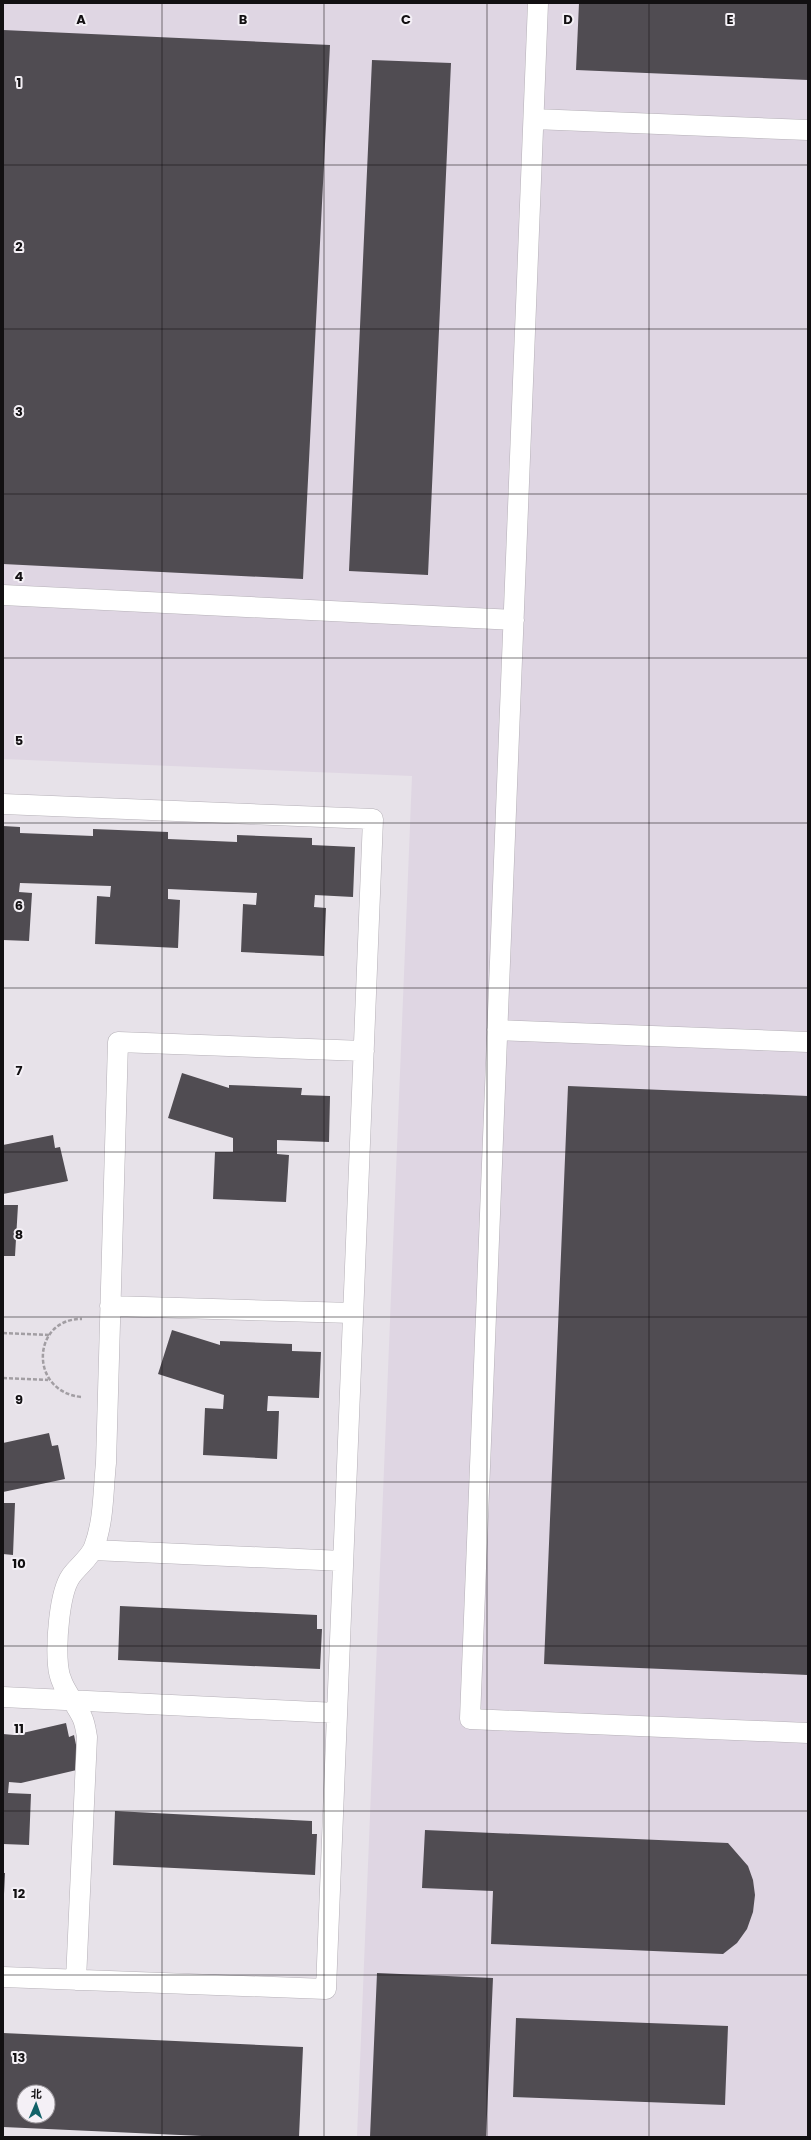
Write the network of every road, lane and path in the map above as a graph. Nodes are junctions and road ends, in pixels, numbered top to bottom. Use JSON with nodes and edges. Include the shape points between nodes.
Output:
{"nodes":[{"id":1,"x":538,"y":3,"type":"edge"},
{"id":2,"x":534,"y":119,"type":"junction"},
{"id":3,"x":808,"y":130,"type":"edge"},
{"id":4,"x":3,"y":595,"type":"edge"},
{"id":5,"x":514,"y":620,"type":"junction"},
{"id":6,"x":3,"y":804,"type":"edge"},
{"id":7,"x":497,"y":1030,"type":"junction"},
{"id":8,"x":808,"y":1042,"type":"edge"},
{"id":9,"x":364,"y":1051,"type":"junction"},
{"id":10,"x":110,"y":1306,"type":"junction"},
{"id":11,"x":353,"y":1313,"type":"junction"},
{"id":12,"x":109,"y":1331,"type":"junction"},
{"id":13,"x":3,"y":1333,"type":"edge"},
{"id":14,"x":50,"y":1335,"type":"junction"},
{"id":15,"x":3,"y":1378,"type":"edge"},
{"id":16,"x":49,"y":1380,"type":"junction"},
{"id":17,"x":108,"y":1384,"type":"junction"},
{"id":18,"x":93,"y":1550,"type":"junction"},
{"id":19,"x":343,"y":1561,"type":"junction"},
{"id":20,"x":3,"y":1697,"type":"edge"},
{"id":21,"x":72,"y":1700,"type":"junction"},
{"id":22,"x":337,"y":1713,"type":"junction"},
{"id":23,"x":808,"y":1733,"type":"edge"},
{"id":24,"x":3,"y":1977,"type":"edge"},
{"id":25,"x":76,"y":1980,"type":"junction"}],
"edges":[{"from":1,"to":2,"type":"lane"},
{"from":2,"to":3,"type":"lane"},
{"from":2,"to":5,"type":"lane"},
{"from":4,"to":5,"type":"lane"},
{"from":5,"to":7,"type":"lane"},
{"from":6,"to":9,"type":"lane","via":[[373,819]]},
{"from":7,"to":8,"type":"lane"},
{"from":7,"to":23,"type":"lane","via":[[470,1719]]},
{"from":9,"to":10,"type":"lane","via":[[118,1042]]},
{"from":9,"to":11,"type":"lane"},
{"from":10,"to":11,"type":"lane"},
{"from":10,"to":12,"type":"lane"},
{"from":11,"to":19,"type":"lane"},
{"from":12,"to":14,"type":"path","via":[[100,1324],[76,1319],[64,1323]]},
{"from":12,"to":17,"type":"lane"},
{"from":13,"to":14,"type":"path"},
{"from":14,"to":16,"type":"path","via":[[42,1351],[42,1362]]},
{"from":15,"to":16,"type":"path"},
{"from":16,"to":17,"type":"path","via":[[60,1391],[70,1396],[81,1397],[100,1391]]},
{"from":17,"to":18,"type":"lane","via":[[106,1463],[100,1528]]},
{"from":18,"to":19,"type":"lane"},
{"from":18,"to":21,"type":"lane","via":[[68,1582],[60,1613],[58,1664],[62,1683]]},
{"from":19,"to":22,"type":"lane"},
{"from":20,"to":21,"type":"lane"},
{"from":21,"to":22,"type":"lane"},
{"from":21,"to":25,"type":"lane","via":[[82,1718],[87,1737]]},
{"from":22,"to":25,"type":"lane","via":[[326,1989]]},
{"from":24,"to":25,"type":"lane"}]}
